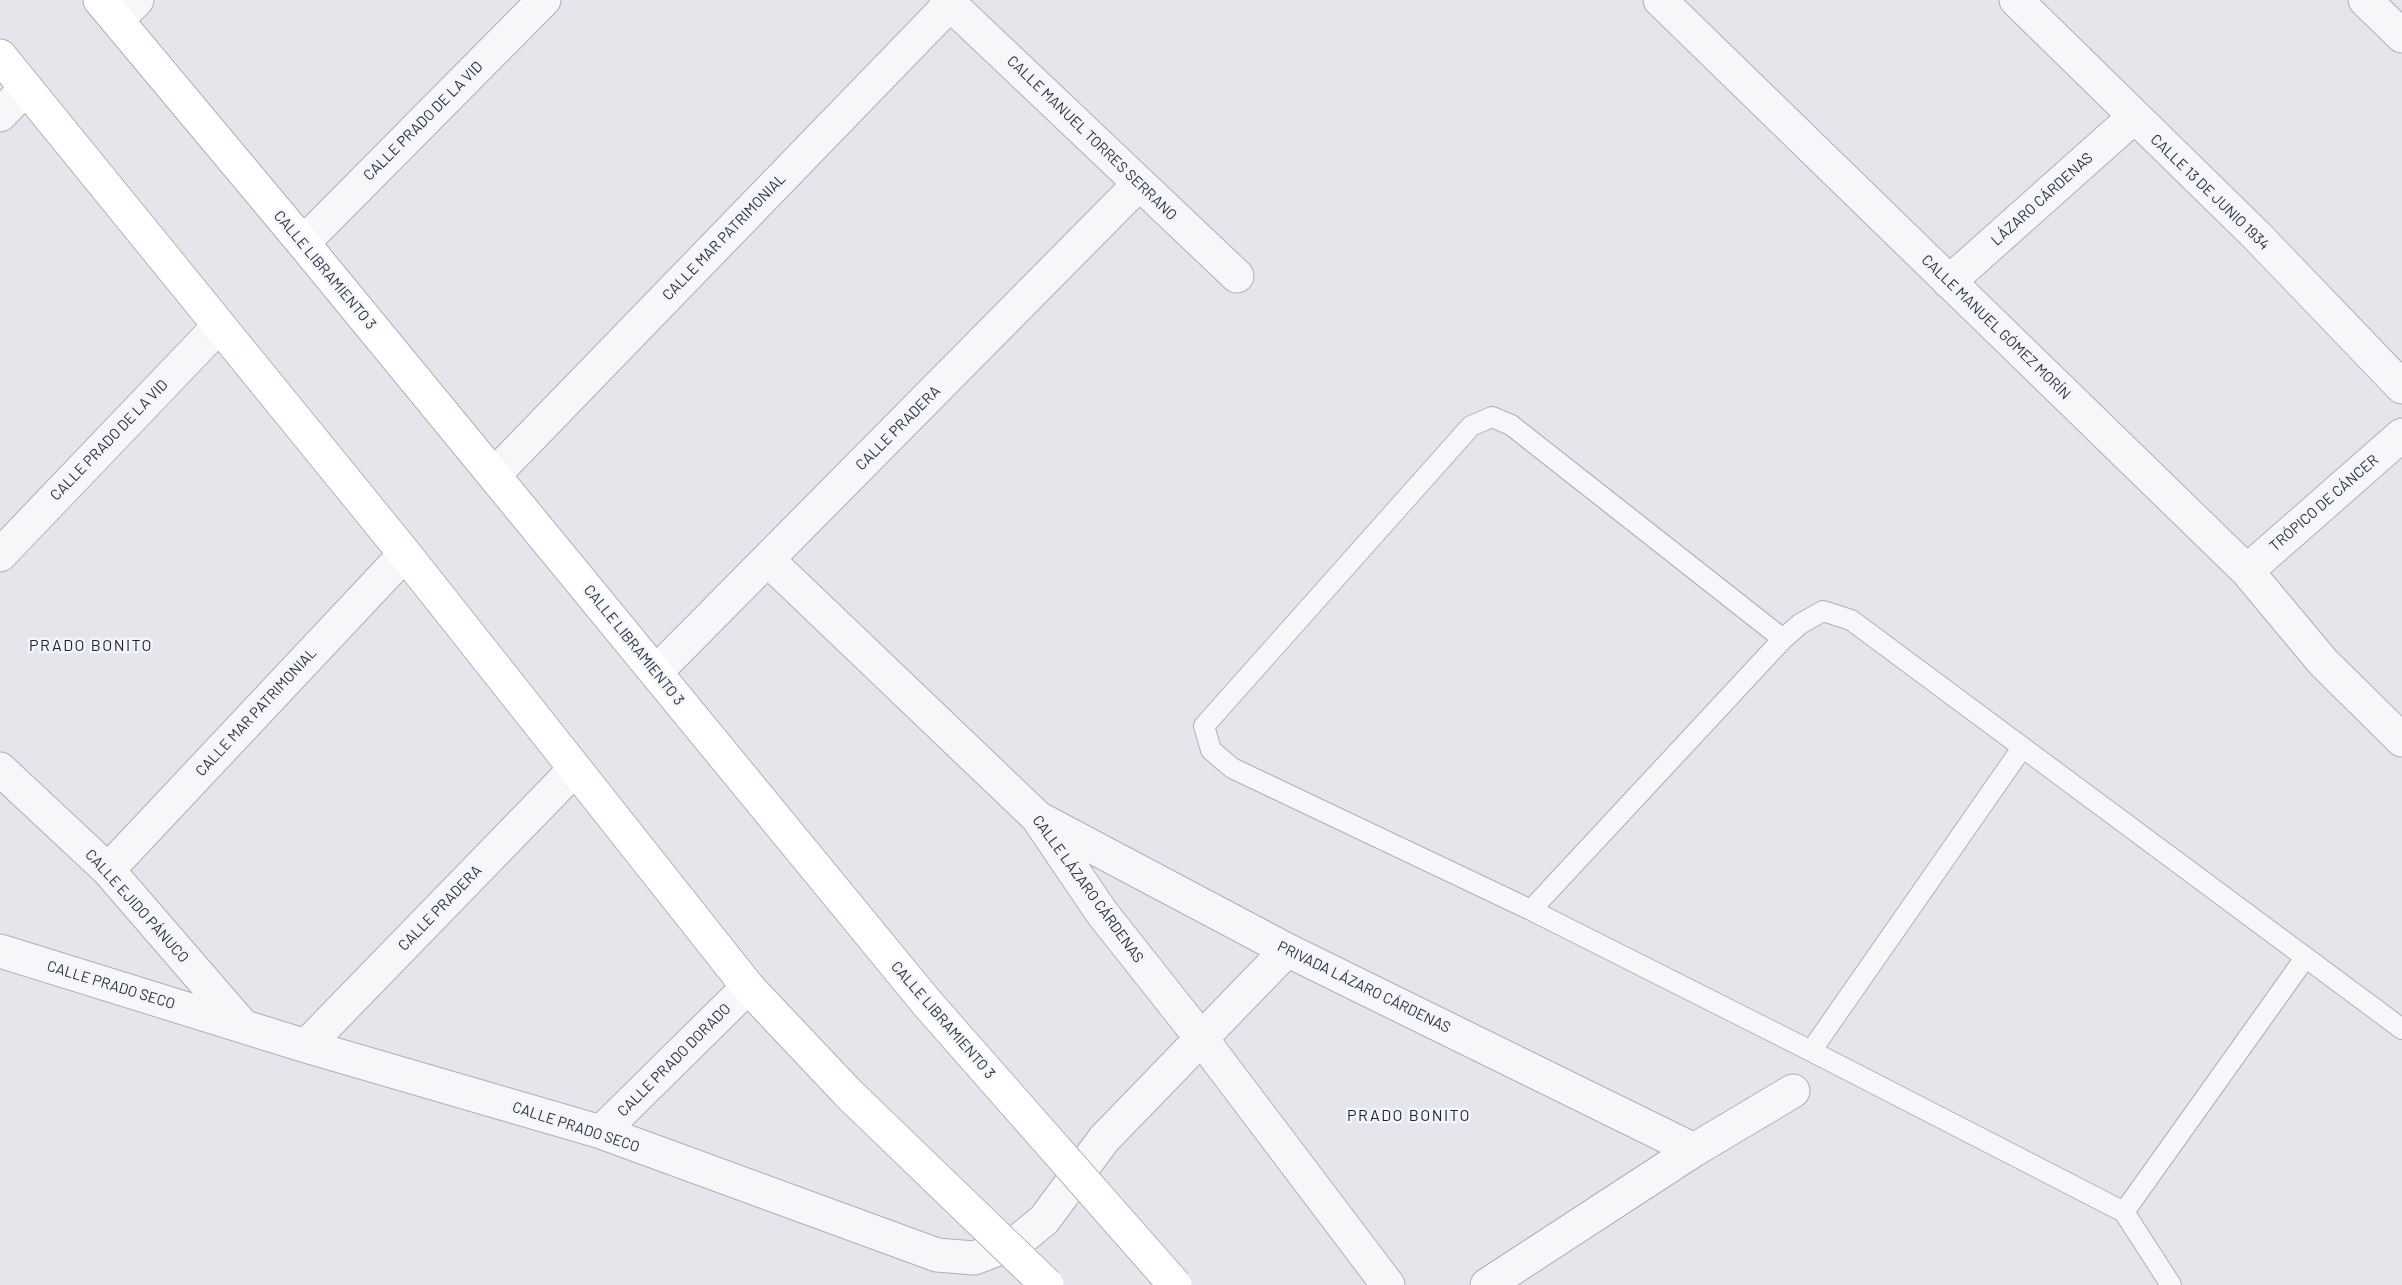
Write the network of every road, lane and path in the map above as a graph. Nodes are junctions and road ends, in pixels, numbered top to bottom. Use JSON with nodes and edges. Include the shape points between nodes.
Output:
{"nodes":[{"id":1,"x":544,"y":0,"type":"edge"},
{"id":2,"x":1660,"y":0,"type":"edge"},
{"id":3,"x":2016,"y":0,"type":"edge"},
{"id":4,"x":2365,"y":0,"type":"edge"},
{"id":5,"x":950,"y":1,"type":"edge"},
{"id":6,"x":118,"y":7,"type":"edge"},
{"id":7,"x":2402,"y":36,"type":"edge"},
{"id":8,"x":0,"y":56,"type":"edge"},
{"id":9,"x":26,"y":88,"type":"junction"},
{"id":10,"x":0,"y":115,"type":"edge"},
{"id":11,"x":2134,"y":117,"type":"junction"},
{"id":12,"x":1138,"y":184,"type":"junction"},
{"id":13,"x":303,"y":243,"type":"junction"},
{"id":14,"x":1237,"y":276,"type":"dead end"},
{"id":15,"x":1949,"y":282,"type":"junction"},
{"id":16,"x":219,"y":326,"type":"junction"},
{"id":17,"x":2402,"y":387,"type":"edge"},
{"id":18,"x":2402,"y":435,"type":"edge"},
{"id":19,"x":494,"y":475,"type":"junction"},
{"id":20,"x":405,"y":554,"type":"junction"},
{"id":21,"x":0,"y":555,"type":"edge"},
{"id":22,"x":768,"y":560,"type":"junction"},
{"id":23,"x":2247,"y":571,"type":"junction"},
{"id":24,"x":1783,"y":639,"type":"junction"},
{"id":25,"x":656,"y":672,"type":"junction"},
{"id":26,"x":2402,"y":740,"type":"edge"},
{"id":27,"x":2022,"y":748,"type":"junction"},
{"id":28,"x":0,"y":769,"type":"edge"},
{"id":29,"x":575,"y":769,"type":"junction"},
{"id":30,"x":1037,"y":817,"type":"junction"},
{"id":31,"x":108,"y":870,"type":"junction"},
{"id":32,"x":1531,"y":910,"type":"junction"},
{"id":33,"x":1287,"y":950,"type":"junction"},
{"id":34,"x":0,"y":951,"type":"edge"},
{"id":35,"x":2305,"y":958,"type":"junction"},
{"id":36,"x":748,"y":987,"type":"junction"},
{"id":37,"x":242,"y":1025,"type":"junction"},
{"id":38,"x":2402,"y":1029,"type":"edge"},
{"id":39,"x":1201,"y":1038,"type":"junction"},
{"id":40,"x":306,"y":1046,"type":"junction"},
{"id":41,"x":1811,"y":1051,"type":"junction"},
{"id":42,"x":1793,"y":1090,"type":"dead end"},
{"id":43,"x":601,"y":1132,"type":"junction"},
{"id":44,"x":1694,"y":1150,"type":"junction"},
{"id":45,"x":2124,"y":1212,"type":"junction"},
{"id":46,"x":1047,"y":1285,"type":"edge"},
{"id":47,"x":1175,"y":1285,"type":"edge"},
{"id":48,"x":1388,"y":1285,"type":"edge"},
{"id":49,"x":1487,"y":1285,"type":"edge"},
{"id":50,"x":2171,"y":1285,"type":"edge"}],
"edges":[{"from":1,"to":13,"type":"street","name":"CALLE PRADO DE LA VID"},
{"from":2,"to":15,"type":"street","name":"CALLE MANUEL GÓMEZ MORÍN"},
{"from":3,"to":11,"type":"street","name":"CALLE 13 DE JUNIO 1934"},
{"from":4,"to":7,"type":"street"},
{"from":5,"to":12,"type":"street","name":"CALLE MANUEL TORRES SERRANO"},
{"from":5,"to":19,"type":"street","name":"CALLE MAR PATRIMONIAL"},
{"from":6,"to":13,"type":"street","name":"CALLE LIBRAMIENTO 3"},
{"from":8,"to":9,"type":"street"},
{"from":9,"to":10,"type":"street"},
{"from":9,"to":16,"type":"street"},
{"from":11,"to":15,"type":"street","name":"LÁZARO CÁRDENAS"},
{"from":11,"to":17,"type":"street","name":"CALLE 13 DE JUNIO 1934"},
{"from":12,"to":14,"type":"street","name":"CALLE MANUEL TORRES SERRANO"},
{"from":12,"to":22,"type":"street","name":"CALLE PRADERA"},
{"from":13,"to":19,"type":"street","name":"CALLE LIBRAMIENTO 3"},
{"from":15,"to":23,"type":"street","name":"CALLE MANUEL GÓMEZ MORÍN"},
{"from":16,"to":20,"type":"street"},
{"from":16,"to":21,"type":"street","name":"CALLE PRADO DE LA VID"},
{"from":18,"to":23,"type":"street","name":"TRÓPICO DE CÁNCER"},
{"from":19,"to":25,"type":"street","name":"CALLE LIBRAMIENTO 3"},
{"from":20,"to":29,"type":"street"},
{"from":20,"to":31,"type":"street","name":"CALLE MAR PATRIMONIAL"},
{"from":22,"to":25,"type":"street","name":"CALLE PRADERA"},
{"from":22,"to":30,"type":"street","name":"CALLE LÁZARO CÁRDENAS"},
{"from":23,"to":26,"type":"street","name":"CALLE MANUEL GÓMEZ MORÍN","via":[[2322,662]]},
{"from":24,"to":27,"type":"lane","via":[[1823,611],[1851,620]]},
{"from":24,"to":32,"type":"lane"},
{"from":24,"to":32,"type":"lane","via":[[1511,425],[1492,417],[1471,426],[1204,726],[1210,750],[1232,768]]},
{"from":25,"to":47,"type":"street","name":"CALLE LIBRAMIENTO 3","bridge":true,"via":[[927,1003]]},
{"from":27,"to":35,"type":"lane"},
{"from":27,"to":41,"type":"lane"},
{"from":28,"to":31,"type":"street","name":"CALLE EJIDO PÁNUCO"},
{"from":29,"to":36,"type":"street"},
{"from":29,"to":40,"type":"street","name":"CALLE PRADERA"},
{"from":30,"to":33,"type":"street","name":"PRIVADA LÁZARO CÁRDENAS"},
{"from":30,"to":39,"type":"street","name":"CALLE LÁZARO CÁRDENAS","via":[[1102,913]]},
{"from":31,"to":37,"type":"street","name":"CALLE EJIDO PÁNUCO"},
{"from":32,"to":41,"type":"lane"},
{"from":33,"to":39,"type":"street","name":"CALLE PRADO SECO"},
{"from":33,"to":44,"type":"street","name":"PRIVADA LÁZARO CÁRDENAS"},
{"from":34,"to":37,"type":"street","name":"CALLE PRADO SECO"},
{"from":35,"to":38,"type":"lane"},
{"from":35,"to":45,"type":"lane"},
{"from":36,"to":43,"type":"street","name":"CALLE PRADO DORADO"},
{"from":36,"to":46,"type":"street","bridge":true,"via":[[849,1094]]},
{"from":37,"to":40,"type":"street","name":"CALLE PRADO SECO"},
{"from":39,"to":43,"type":"street","name":"CALLE PRADO SECO","via":[[1104,1139],[1044,1220],[1017,1242],[974,1258],[937,1255]]},
{"from":39,"to":48,"type":"street","name":"CALLE LÁZARO CÁRDENAS"},
{"from":40,"to":43,"type":"street","name":"CALLE PRADO SECO"},
{"from":41,"to":45,"type":"lane"},
{"from":42,"to":44,"type":"street"},
{"from":44,"to":49,"type":"street"},
{"from":45,"to":50,"type":"lane"}]}
